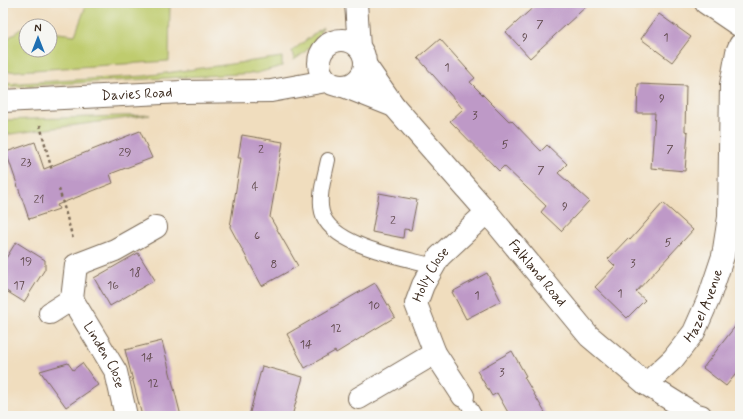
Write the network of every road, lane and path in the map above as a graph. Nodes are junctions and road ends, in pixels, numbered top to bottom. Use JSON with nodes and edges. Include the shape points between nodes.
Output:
{"nodes":[{"id":1,"x":349,"y":3,"type":"edge"},
{"id":2,"x":356,"y":3,"type":"edge"},
{"id":3,"x":706,"y":3,"type":"edge"},
{"id":4,"x":740,"y":26,"type":"edge"},
{"id":5,"x":338,"y":40,"type":"junction"},
{"id":6,"x":740,"y":45,"type":"edge"},
{"id":7,"x":362,"y":56,"type":"junction"},
{"id":8,"x":319,"y":58,"type":"junction"},
{"id":9,"x":336,"y":84,"type":"junction"},
{"id":10,"x":271,"y":91,"type":"junction"},
{"id":11,"x":32,"y":99,"type":"junction"},
{"id":12,"x":3,"y":101,"type":"edge"},
{"id":13,"x":394,"y":106,"type":"junction"},
{"id":14,"x":328,"y":160,"type":"dead end"},
{"id":15,"x":52,"y":171,"type":"dead end"},
{"id":16,"x":59,"y":190,"type":"dead end"},
{"id":17,"x":487,"y":212,"type":"junction"},
{"id":18,"x":156,"y":227,"type":"dead end"},
{"id":19,"x":76,"y":265,"type":"junction"},
{"id":20,"x":434,"y":266,"type":"junction"},
{"id":21,"x":72,"y":299,"type":"junction"},
{"id":22,"x":50,"y":313,"type":"dead end"},
{"id":23,"x":436,"y":353,"type":"junction"},
{"id":24,"x":646,"y":384,"type":"junction"},
{"id":25,"x":463,"y":396,"type":"joint"},
{"id":26,"x":359,"y":398,"type":"dead end"},
{"id":27,"x":126,"y":416,"type":"edge"},
{"id":28,"x":475,"y":416,"type":"edge"},
{"id":29,"x":701,"y":416,"type":"edge"}],
"edges":[{"from":1,"to":5,"type":"street"},
{"from":2,"to":7,"type":"street"},
{"from":3,"to":4,"type":"street"},
{"from":5,"to":7,"type":"street","via":[[352,42]]},
{"from":5,"to":8,"type":"street","via":[[327,46]]},
{"from":6,"to":24,"type":"street","name":"Hazel Avenue","via":[[731,85],[729,217],[724,256],[694,332],[673,359]]},
{"from":7,"to":9,"type":"street","name":"Davies Road","via":[[361,78],[352,85]]},
{"from":7,"to":13,"type":"street","name":"Falkland Road"},
{"from":8,"to":9,"type":"street","via":[[321,74]]},
{"from":8,"to":10,"type":"street"},
{"from":9,"to":10,"type":"street","name":"Davies Road"},
{"from":9,"to":13,"type":"street","name":"Falkland Road"},
{"from":10,"to":11,"type":"street","name":"Davies Road"},
{"from":11,"to":12,"type":"street","name":"Davies Road"},
{"from":11,"to":15,"type":"path"},
{"from":13,"to":17,"type":"street","name":"Falkland Road"},
{"from":14,"to":20,"type":"lane","via":[[322,194],[322,212],[336,232],[363,246]]},
{"from":16,"to":19,"type":"path","via":[[72,231]]},
{"from":17,"to":20,"type":"street","name":"Holly Close","via":[[439,257]]},
{"from":17,"to":24,"type":"street","name":"Falkland Road","via":[[589,336]]},
{"from":18,"to":19,"type":"street","via":[[114,250]]},
{"from":19,"to":21,"type":"street"},
{"from":20,"to":23,"type":"street","name":"Holly Close","via":[[416,304]]},
{"from":21,"to":22,"type":"street"},
{"from":21,"to":27,"type":"street","name":"Linden Close","via":[[116,372]]},
{"from":23,"to":25,"type":"street","name":"Holly Close"},
{"from":23,"to":26,"type":"street"},
{"from":24,"to":29,"type":"street","name":"Falkland Road"},
{"from":25,"to":28,"type":"lane"}]}
